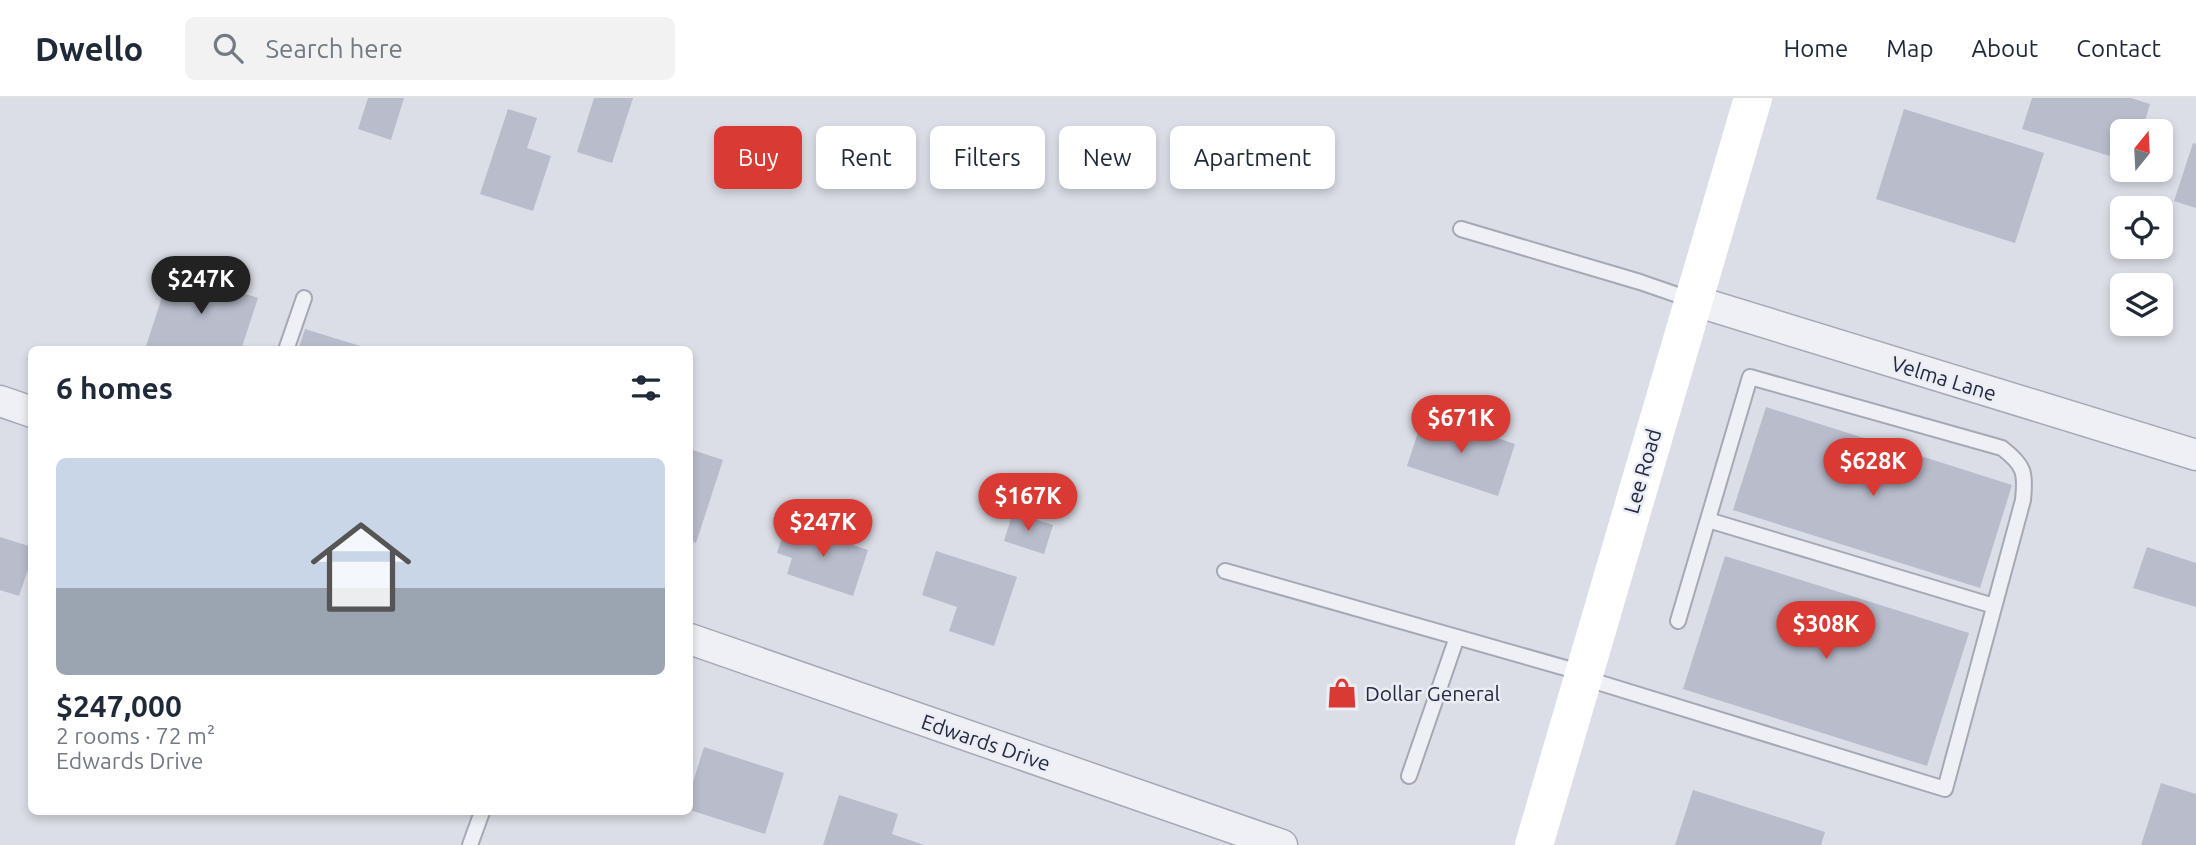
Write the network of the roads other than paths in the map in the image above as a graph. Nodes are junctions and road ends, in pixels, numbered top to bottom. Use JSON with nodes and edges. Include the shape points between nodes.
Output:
{"nodes":[{"id":1,"x":1753,"y":98,"type":"edge"},
{"id":2,"x":1461,"y":229,"type":"dead end"},
{"id":3,"x":304,"y":298,"type":"dead end"},
{"id":4,"x":1692,"y":300,"type":"junction"},
{"id":5,"x":287,"y":346,"type":"edge"},
{"id":6,"x":0,"y":401,"type":"edge"},
{"id":7,"x":28,"y":411,"type":"edge"},
{"id":8,"x":2196,"y":455,"type":"edge"},
{"id":9,"x":1708,"y":520,"type":"junction"},
{"id":10,"x":1225,"y":571,"type":"dead end"},
{"id":11,"x":1994,"y":606,"type":"junction"},
{"id":12,"x":1678,"y":621,"type":"dead end"},
{"id":13,"x":1457,"y":637,"type":"junction"},
{"id":14,"x":693,"y":640,"type":"edge"},
{"id":15,"x":1583,"y":676,"type":"junction"},
{"id":16,"x":1409,"y":776,"type":"dead end"},
{"id":17,"x":481,"y":815,"type":"edge"},
{"id":18,"x":470,"y":845,"type":"edge"},
{"id":19,"x":1282,"y":845,"type":"edge"},
{"id":20,"x":1534,"y":845,"type":"edge"}],
"edges":[{"from":1,"to":4,"type":"main road","name":"Lee Road"},
{"from":2,"to":4,"type":"lane"},
{"from":3,"to":5,"type":"lane"},
{"from":4,"to":8,"type":"street","name":"Velma Lane"},
{"from":4,"to":15,"type":"main road","name":"Lee Road"},
{"from":6,"to":7,"type":"street"},
{"from":9,"to":11,"type":"lane"},
{"from":9,"to":11,"type":"lane","via":[[1750,377],[2002,448],[2018,461],[2025,477]]},
{"from":9,"to":12,"type":"lane"},
{"from":10,"to":13,"type":"lane"},
{"from":11,"to":15,"type":"lane","via":[[1945,789]]},
{"from":13,"to":15,"type":"lane"},
{"from":13,"to":16,"type":"lane"},
{"from":14,"to":19,"type":"street","name":"Edwards Drive"},
{"from":15,"to":20,"type":"main road","name":"Lee Road"},
{"from":17,"to":18,"type":"lane"}]}
